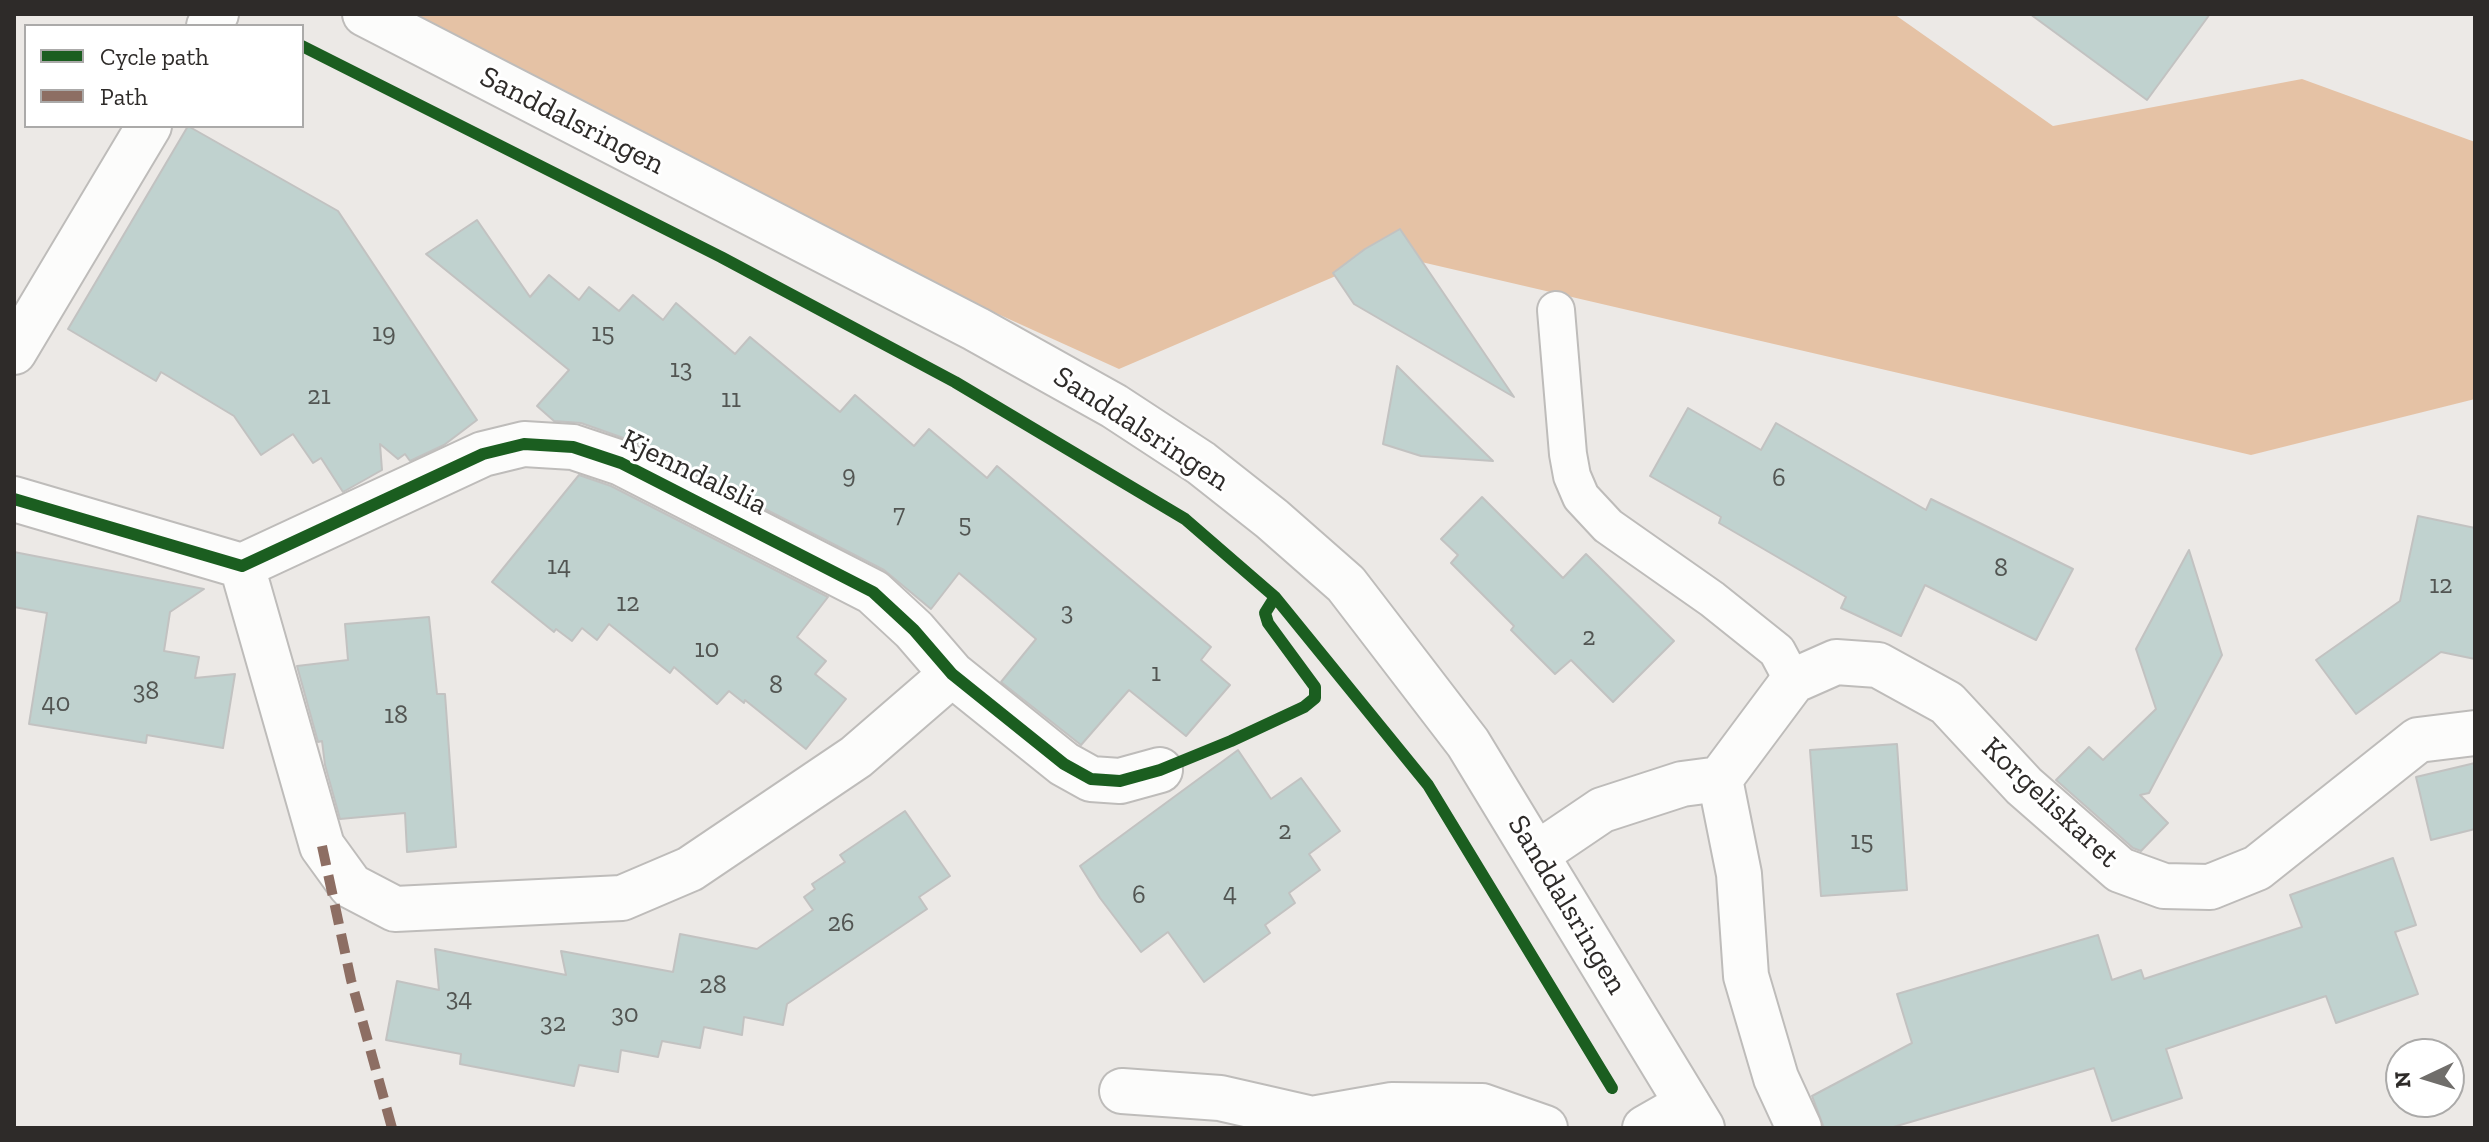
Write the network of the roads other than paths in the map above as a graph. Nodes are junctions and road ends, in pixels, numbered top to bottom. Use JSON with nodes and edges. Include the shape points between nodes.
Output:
{"nodes":[{"id":1,"x":365,"y":14,"type":"edge"},
{"id":2,"x":148,"y":128,"type":"edge"},
{"id":3,"x":1556,"y":310,"type":"dead end"},
{"id":4,"x":14,"y":352,"type":"edge"},
{"id":5,"x":14,"y":499,"type":"edge"},
{"id":6,"x":242,"y":566,"type":"junction"},
{"id":7,"x":952,"y":674,"type":"junction"},
{"id":8,"x":1793,"y":681,"type":"junction"},
{"id":9,"x":2475,"y":733,"type":"edge"},
{"id":10,"x":1160,"y":770,"type":"dead end"},
{"id":11,"x":1720,"y":779,"type":"junction"},
{"id":12,"x":1537,"y":854,"type":"junction"},
{"id":13,"x":1122,"y":1091,"type":"dead end"},
{"id":14,"x":1695,"y":1116,"type":"edge"},
{"id":15,"x":1545,"y":1128,"type":"edge"},
{"id":16,"x":1645,"y":1128,"type":"edge"},
{"id":17,"x":1799,"y":1128,"type":"edge"}],
"edges":[{"from":1,"to":12,"type":"street","name":"Sanddalsringen","via":[[976,329],[1114,406],[1201,463],[1346,584],[1468,743]]},
{"from":2,"to":4,"type":"street"},
{"from":3,"to":8,"type":"lane","via":[[1568,454],[1581,497],[1608,526],[1777,651]]},
{"from":5,"to":6,"type":"street"},
{"from":6,"to":7,"type":"street","name":"Kjenndalslia","via":[[483,454],[524,444],[573,447],[621,463],[873,592]]},
{"from":6,"to":7,"type":"street","via":[[322,846],[351,886],[395,909],[622,898],[690,869],[856,757]]},
{"from":7,"to":10,"type":"street","name":"Kjenndalslia","via":[[1064,764],[1091,779],[1120,781]]},
{"from":8,"to":9,"type":"street","name":"Korgeliskaret","via":[[1836,662],[1878,665],[1947,703],[2024,786],[2120,870],[2164,886],[2210,887],[2257,868],[2418,740]]},
{"from":8,"to":11,"type":"street","name":"Korgeliskaret"},
{"from":11,"to":12,"type":"street","via":[[1682,784],[1602,810]]},
{"from":11,"to":17,"type":"street","via":[[1739,874],[1746,976],[1776,1078]]},
{"from":12,"to":14,"type":"street","name":"Sanddalsringen"},
{"from":13,"to":15,"type":"street","via":[[1220,1098],[1312,1119],[1392,1105],[1482,1106]]},
{"from":14,"to":16,"type":"street","name":"Sanddalsringen"}]}
